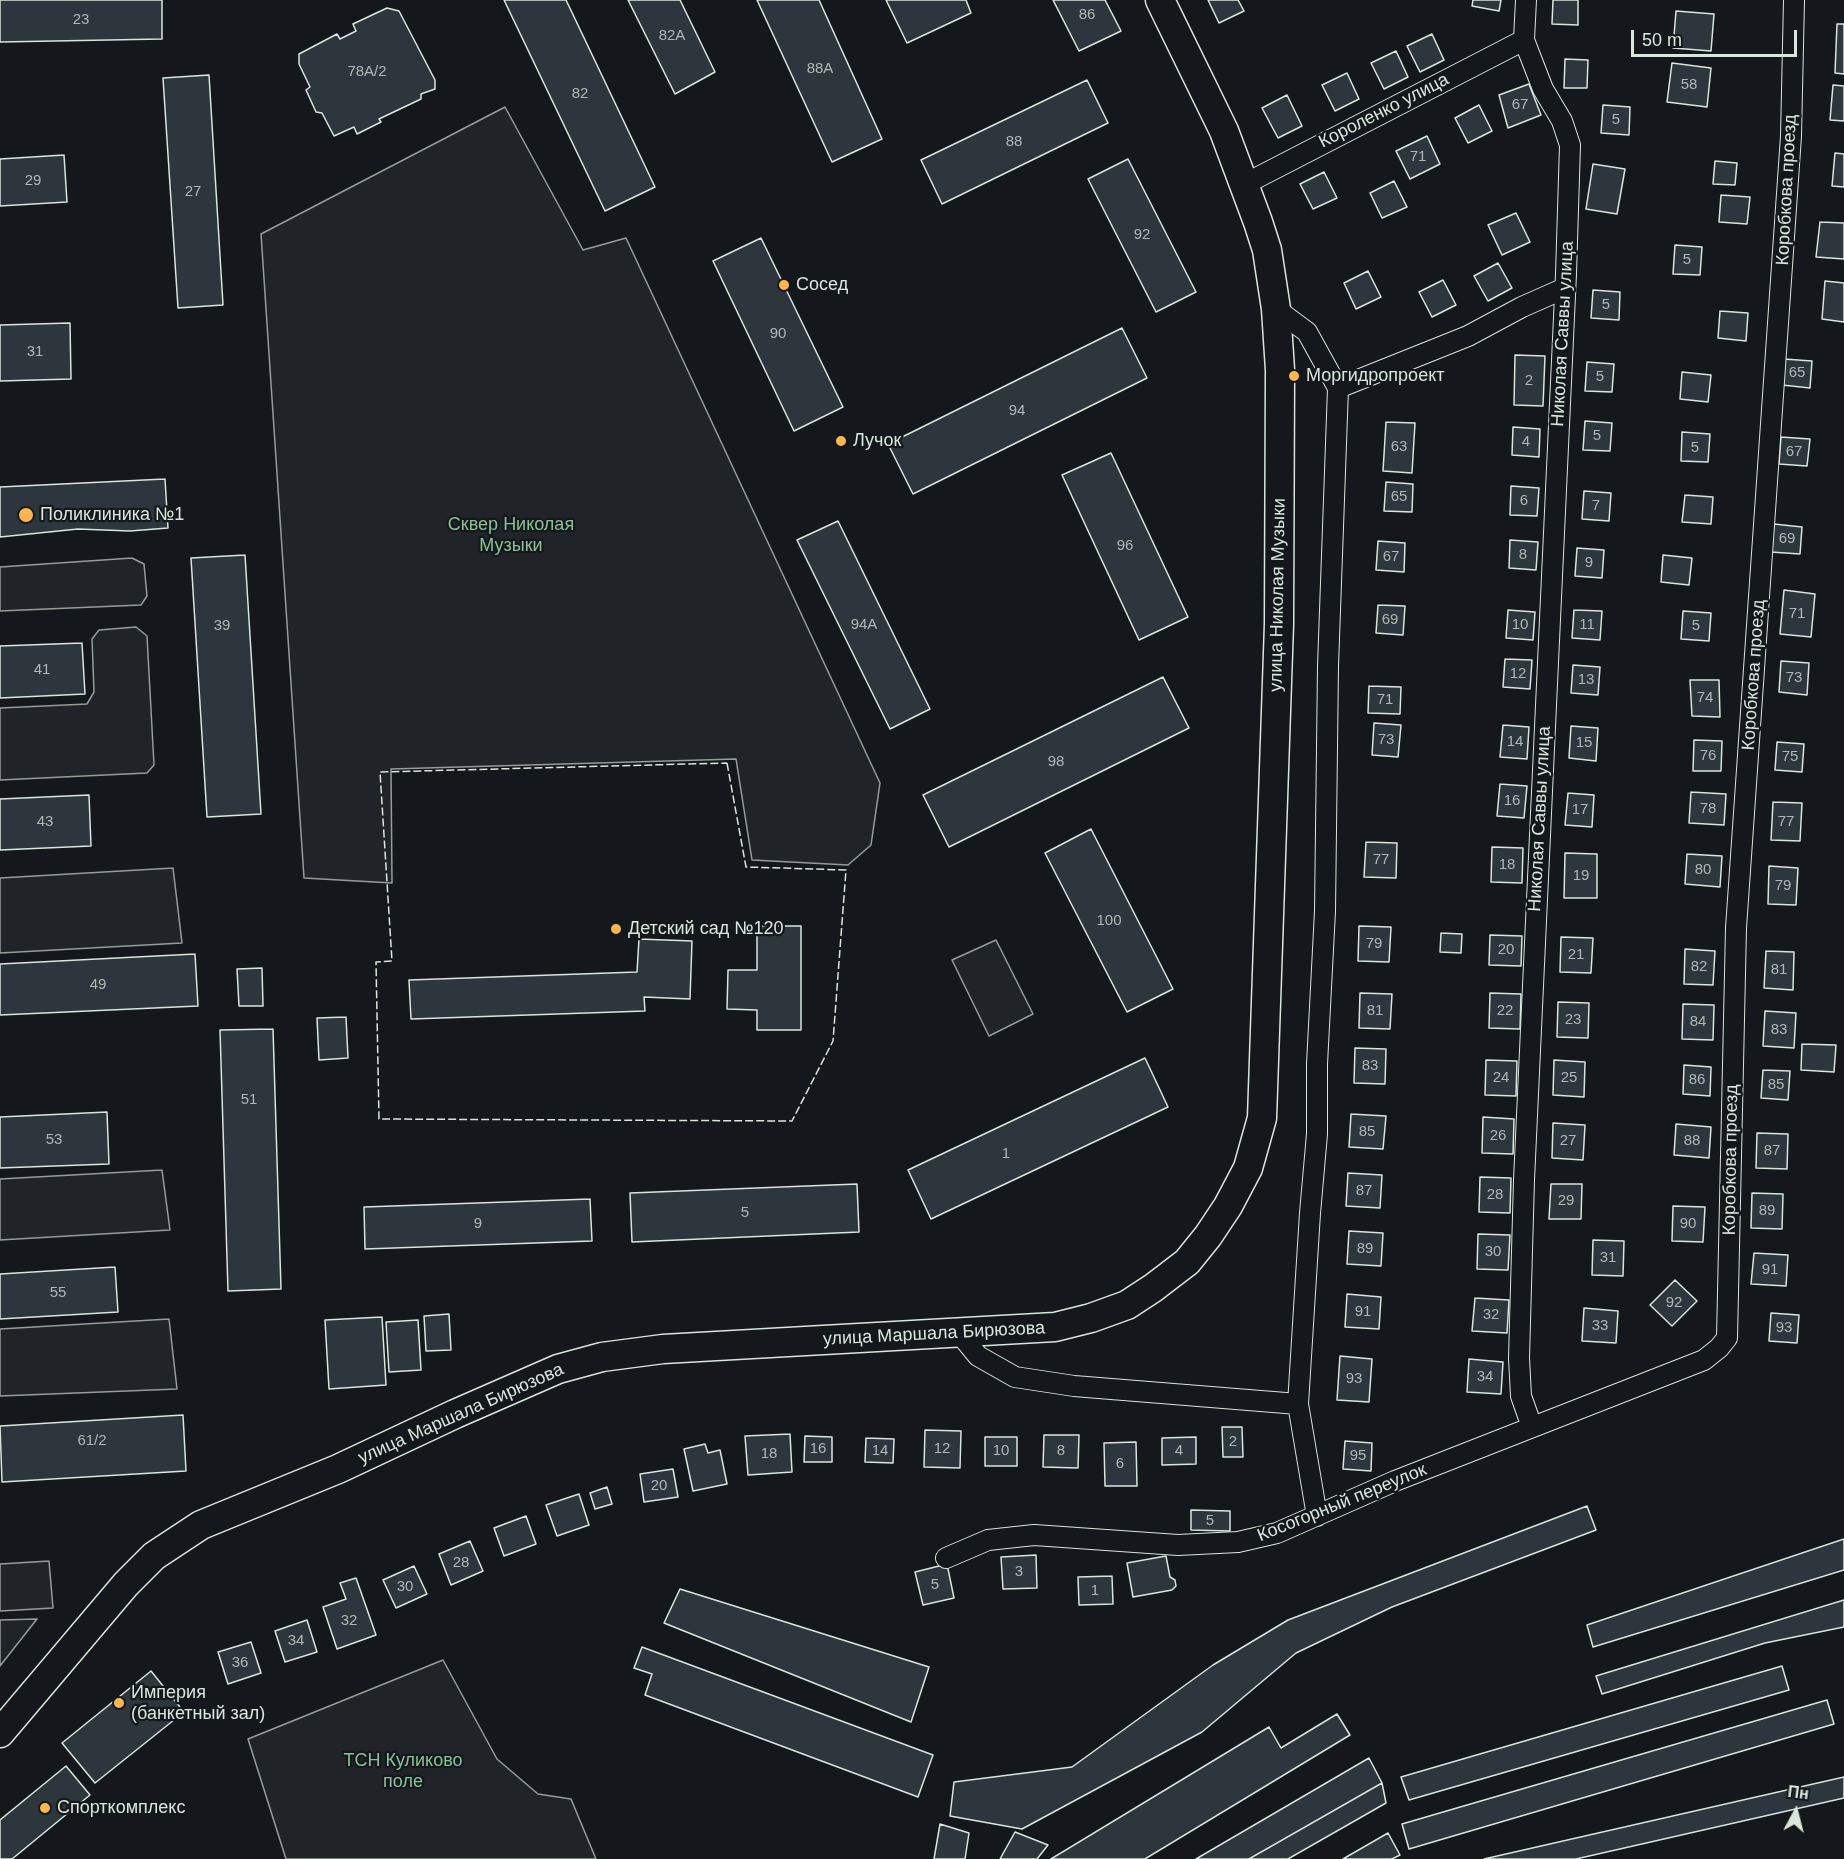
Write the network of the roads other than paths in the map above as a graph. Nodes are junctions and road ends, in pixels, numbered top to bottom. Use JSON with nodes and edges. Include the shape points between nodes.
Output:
{"nodes":[{"id":1,"x":1160,"y":0,"type":"edge"},
{"id":2,"x":1526,"y":0,"type":"edge"},
{"id":3,"x":1794,"y":0,"type":"edge"},
{"id":4,"x":1524,"y":40,"type":"junction"},
{"id":5,"x":1245,"y":184,"type":"junction"},
{"id":6,"x":1565,"y":288,"type":"junction"},
{"id":7,"x":1276,"y":309,"type":"junction"},
{"id":8,"x":1338,"y":388,"type":"junction"},
{"id":9,"x":1228,"y":1206,"type":"joint"},
{"id":10,"x":960,"y":1334,"type":"junction"},
{"id":11,"x":1719,"y":1348,"type":"joint"},
{"id":12,"x":1298,"y":1404,"type":"junction"},
{"id":13,"x":1532,"y":1427,"type":"junction"},
{"id":14,"x":1317,"y":1516,"type":"junction"},
{"id":15,"x":946,"y":1558,"type":"dead end"},
{"id":16,"x":0,"y":1733,"type":"edge"}],
"edges":[{"from":1,"to":5,"type":"main road","name":"улица Николая Музыки","via":[[1224,131]]},
{"from":2,"to":4,"type":"street"},
{"from":3,"to":11,"type":"street","name":"Коробкова проезд","via":[[1791,136],[1736,928],[1726,1338]]},
{"from":4,"to":5,"type":"street","name":"Короленко улица"},
{"from":4,"to":6,"type":"street","name":"Николая Саввы улица","via":[[1570,145]]},
{"from":5,"to":7,"type":"main road","name":"улица Николая Музыки","via":[[1267,250]]},
{"from":6,"to":8,"type":"street","via":[[1468,336]]},
{"from":6,"to":13,"type":"street","name":"Николая Саввы улица","via":[[1519,1334],[1521,1396]]},
{"from":7,"to":8,"type":"street","via":[[1307,332]]},
{"from":7,"to":9,"type":"main road","name":"улица Николая Музыки","via":[[1280,370],[1279,624],[1262,1118],[1248,1168]]},
{"from":8,"to":12,"type":"street","via":[[1317,1134]]},
{"from":9,"to":10,"type":"main road","name":"улица Маршала Бирюзова","via":[[1187,1262],[1127,1305],[1055,1327]]},
{"from":10,"to":12,"type":"street","via":[[978,1356],[1016,1377],[1074,1386]]},
{"from":10,"to":16,"type":"main road","name":"улица Маршала Бирюзова","via":[[663,1349],[602,1357],[558,1369],[338,1469],[201,1525],[154,1556],[126,1584]]},
{"from":11,"to":13,"type":"street","name":"Косогорный переулок","via":[[1704,1360]]},
{"from":12,"to":14,"type":"street"},
{"from":13,"to":14,"type":"street","name":"Косогорный переулок"},
{"from":14,"to":15,"type":"street","name":"Косогорный переулок","via":[[1277,1533],[1238,1542],[1178,1545],[1034,1535],[988,1540]]}]}
